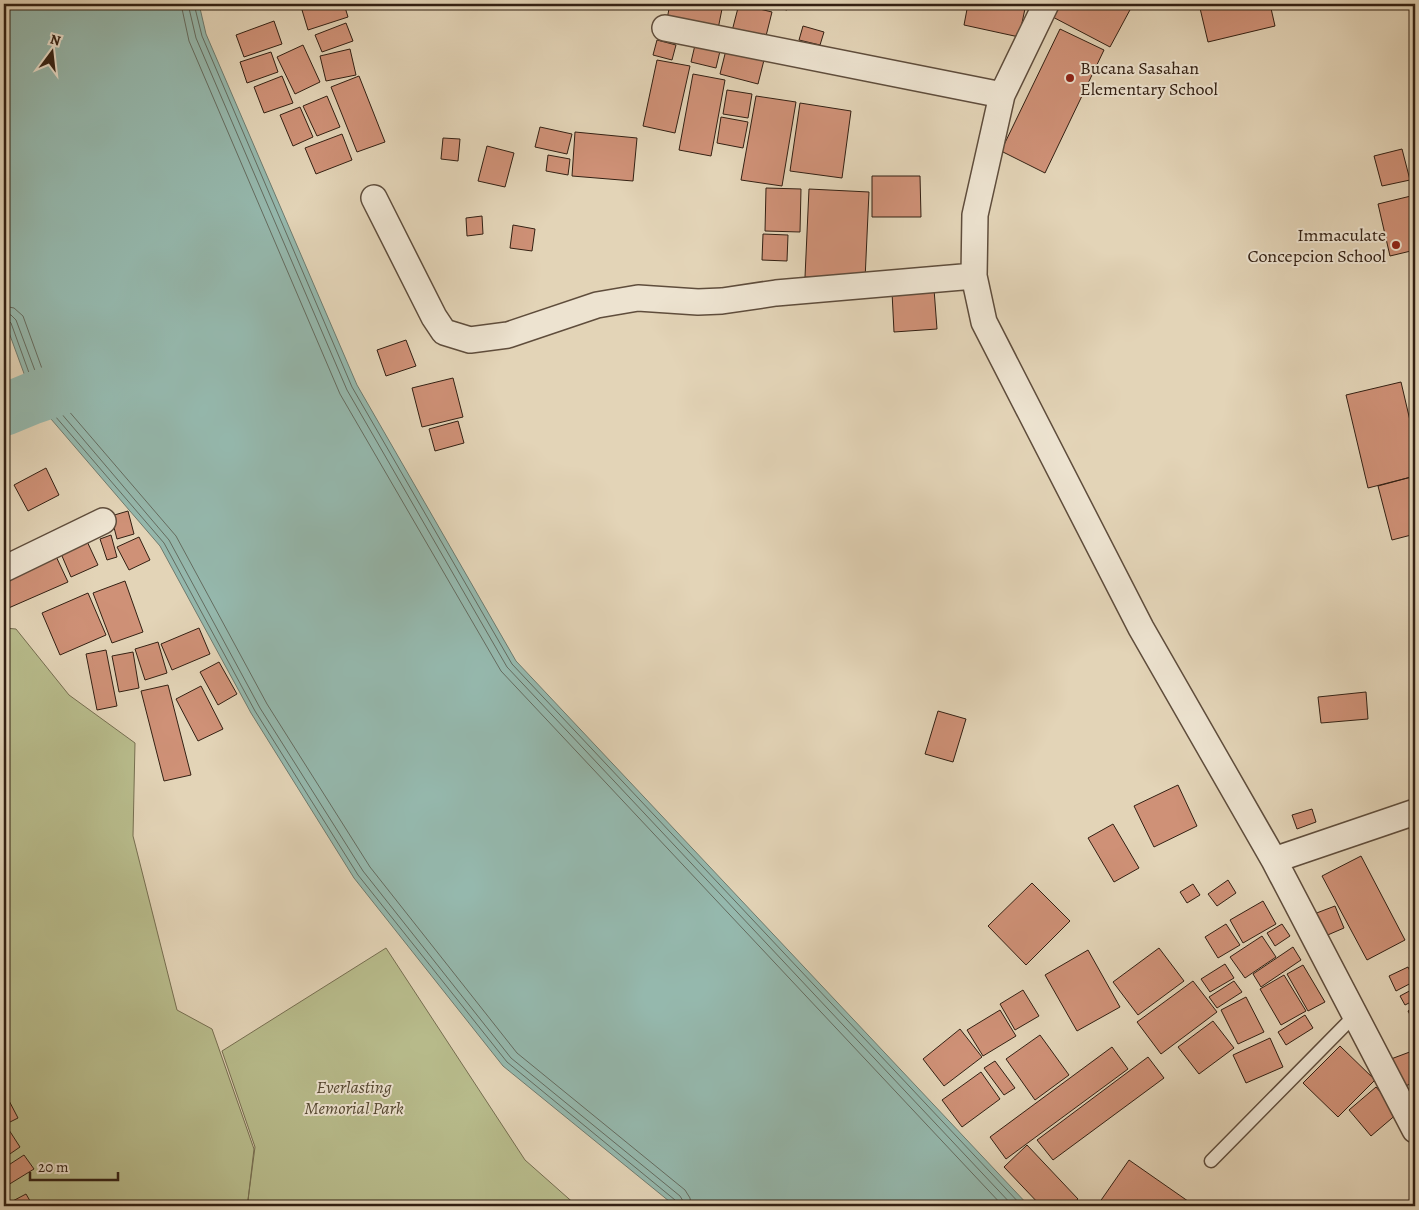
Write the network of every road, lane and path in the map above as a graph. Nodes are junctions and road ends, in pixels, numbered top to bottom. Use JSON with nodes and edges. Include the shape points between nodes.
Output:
{"nodes":[{"id":1,"x":1046,"y":4,"type":"edge"},
{"id":2,"x":665,"y":28,"type":"dead end"},
{"id":3,"x":1002,"y":94,"type":"junction"},
{"id":4,"x":374,"y":198,"type":"dead end"},
{"id":5,"x":974,"y":276,"type":"junction"},
{"id":6,"x":103,"y":521,"type":"dead end"},
{"id":7,"x":4,"y":569,"type":"edge"},
{"id":8,"x":1415,"y":812,"type":"edge"},
{"id":9,"x":1274,"y":860,"type":"junction"},
{"id":10,"x":1355,"y":1015,"type":"junction"},
{"id":11,"x":1415,"y":1130,"type":"edge"},
{"id":12,"x":1211,"y":1161,"type":"dead end"}],
"edges":[{"from":1,"to":3,"type":"street"},
{"from":2,"to":3,"type":"street"},
{"from":3,"to":5,"type":"street","via":[[975,215]]},
{"from":4,"to":5,"type":"street","via":[[444,332],[470,340],[508,335],[598,306],[638,298],[722,301],[776,293]]},
{"from":5,"to":9,"type":"street","via":[[984,322],[1136,619]]},
{"from":6,"to":7,"type":"street"},
{"from":8,"to":9,"type":"street"},
{"from":9,"to":10,"type":"street"},
{"from":10,"to":11,"type":"street"},
{"from":10,"to":12,"type":"lane"}]}
